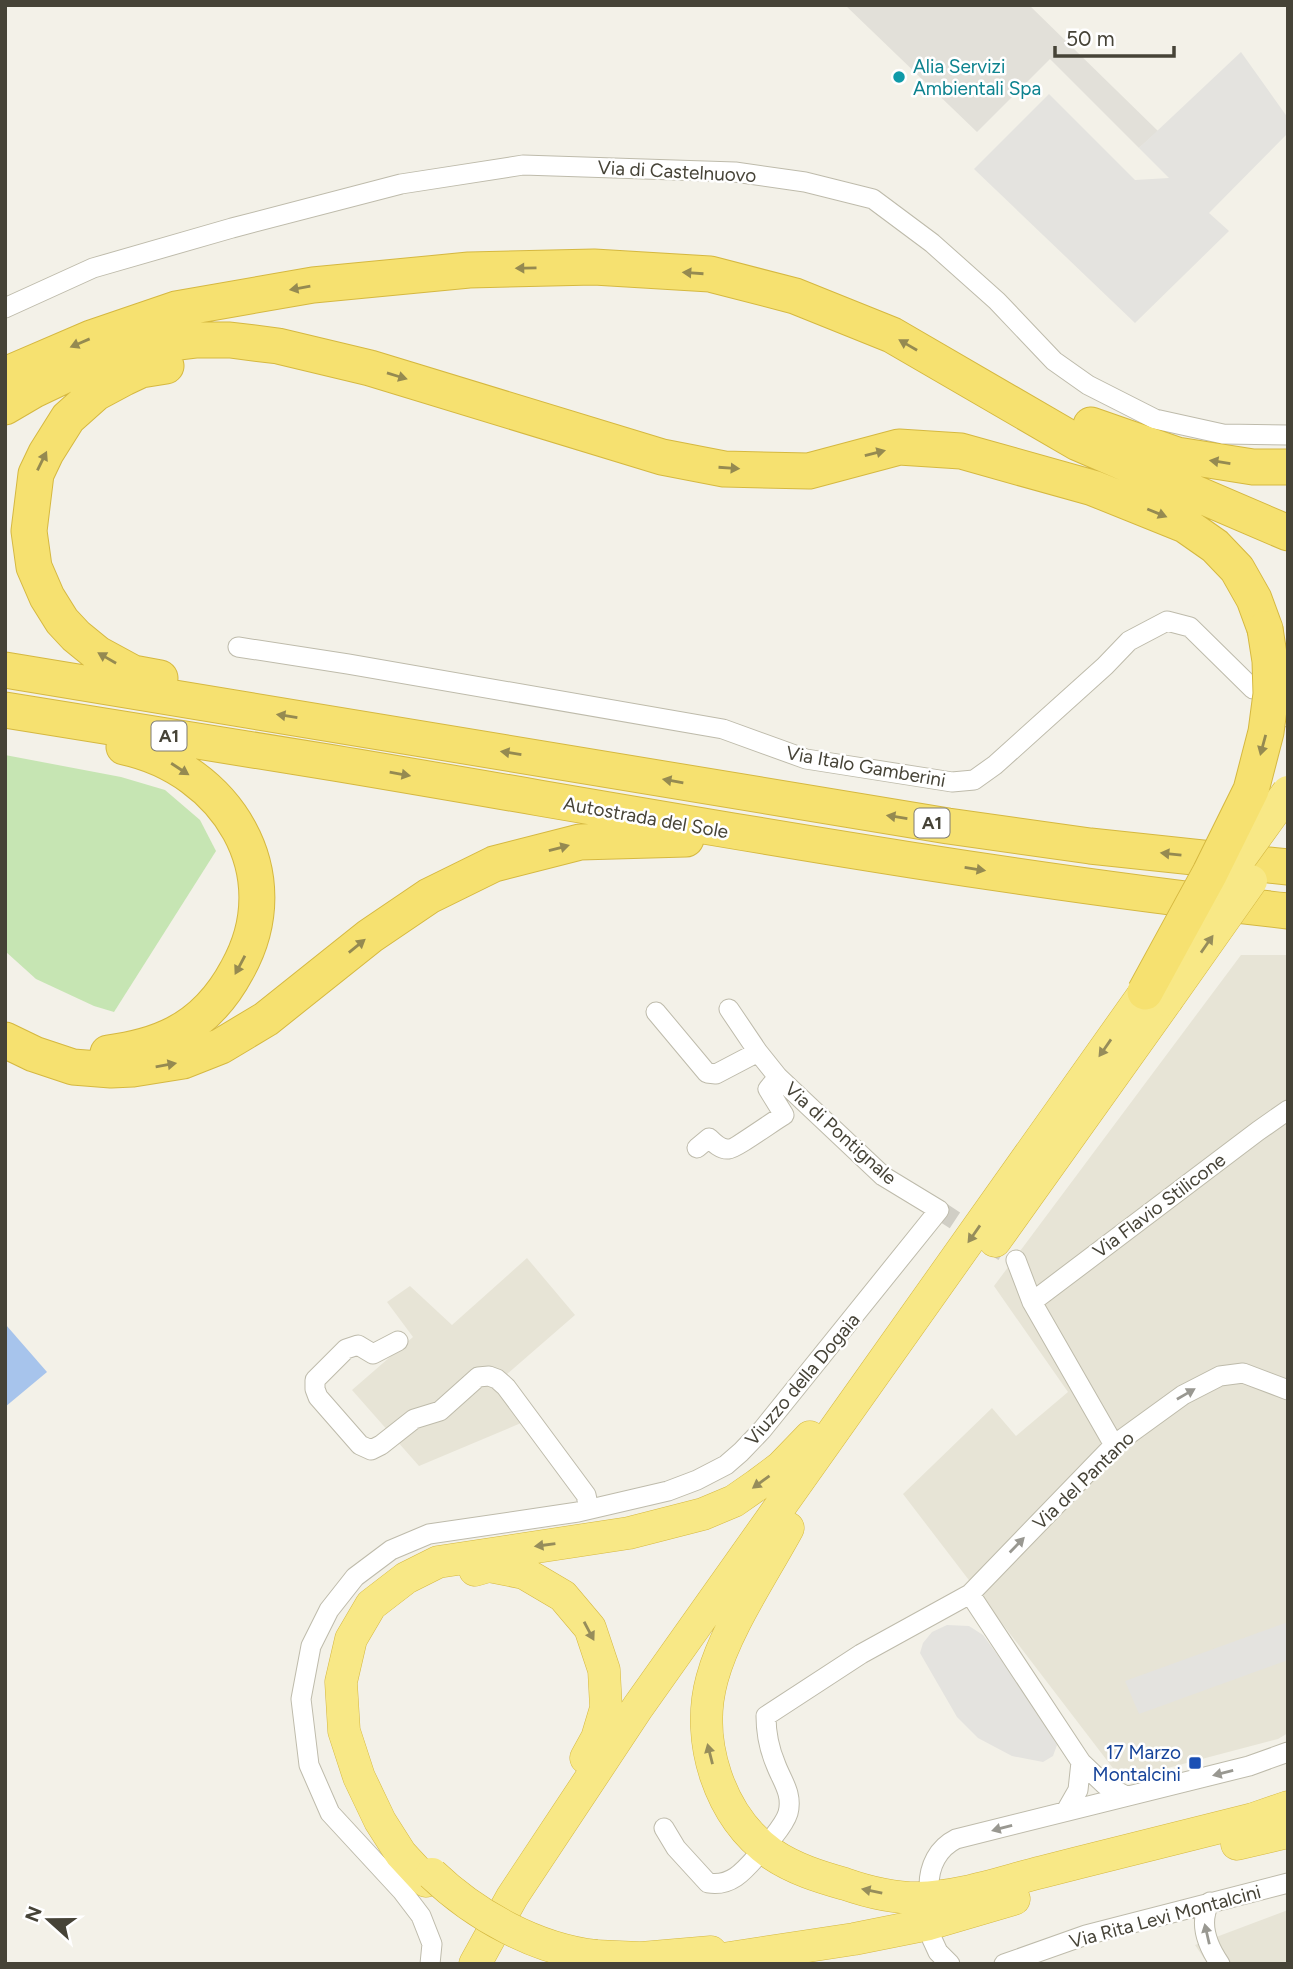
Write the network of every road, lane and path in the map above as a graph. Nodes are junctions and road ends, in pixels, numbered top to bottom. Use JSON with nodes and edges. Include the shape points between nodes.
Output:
{"nodes":[{"id":1,"x":5,"y":308,"type":"edge"},
{"id":2,"x":332,"y":358,"type":"junction"},
{"id":3,"x":44,"y":359,"type":"junction"},
{"id":4,"x":5,"y":375,"type":"edge"},
{"id":5,"x":967,"y":379,"type":"junction"},
{"id":6,"x":5,"y":388,"type":"edge"},
{"id":7,"x":5,"y":407,"type":"edge"},
{"id":8,"x":1288,"y":436,"type":"edge"},
{"id":9,"x":972,"y":454,"type":"junction"},
{"id":10,"x":1288,"y":467,"type":"edge"},
{"id":11,"x":1288,"y":533,"type":"edge"},
{"id":12,"x":1288,"y":544,"type":"edge"},
{"id":13,"x":238,"y":647,"type":"dead end"},
{"id":14,"x":5,"y":670,"type":"edge"},
{"id":15,"x":1253,"y":689,"type":"dead end"},
{"id":16,"x":235,"y":707,"type":"junction"},
{"id":17,"x":5,"y":710,"type":"edge"},
{"id":18,"x":1288,"y":792,"type":"edge"},
{"id":19,"x":1288,"y":829,"type":"edge"},
{"id":20,"x":762,"y":837,"type":"junction"},
{"id":21,"x":1288,"y":867,"type":"edge"},
{"id":22,"x":1288,"y":911,"type":"edge"},
{"id":23,"x":1156,"y":996,"type":"junction"},
{"id":24,"x":729,"y":1009,"type":"dead end"},
{"id":25,"x":656,"y":1012,"type":"dead end"},
{"id":26,"x":5,"y":1025,"type":"edge"},
{"id":27,"x":5,"y":1040,"type":"edge"},
{"id":28,"x":758,"y":1052,"type":"junction"},
{"id":29,"x":778,"y":1077,"type":"junction"},
{"id":30,"x":1288,"y":1110,"type":"edge"},
{"id":31,"x":697,"y":1148,"type":"dead end"},
{"id":32,"x":939,"y":1210,"type":"joint"},
{"id":33,"x":1016,"y":1260,"type":"tunnel mouth"},
{"id":34,"x":1032,"y":1302,"type":"junction"},
{"id":35,"x":398,"y":1341,"type":"dead end"},
{"id":36,"x":865,"y":1387,"type":"junction"},
{"id":37,"x":1288,"y":1390,"type":"edge"},
{"id":38,"x":1114,"y":1445,"type":"junction"},
{"id":39,"x":589,"y":1509,"type":"junction"},
{"id":40,"x":788,"y":1528,"type":"junction"},
{"id":41,"x":970,"y":1594,"type":"junction"},
{"id":42,"x":1288,"y":1752,"type":"edge"},
{"id":43,"x":1081,"y":1762,"type":"junction"},
{"id":44,"x":1126,"y":1796,"type":"junction"},
{"id":45,"x":1288,"y":1807,"type":"edge"},
{"id":46,"x":1066,"y":1811,"type":"junction"},
{"id":47,"x":664,"y":1828,"type":"dead end"},
{"id":48,"x":1288,"y":1832,"type":"edge"},
{"id":49,"x":429,"y":1877,"type":"junction"},
{"id":50,"x":1288,"y":1883,"type":"edge"},
{"id":51,"x":929,"y":1886,"type":"dead end"},
{"id":52,"x":988,"y":1887,"type":"junction"},
{"id":53,"x":512,"y":1898,"type":"junction"},
{"id":54,"x":1210,"y":1902,"type":"junction"},
{"id":55,"x":853,"y":1939,"type":"junction"},
{"id":56,"x":584,"y":1960,"type":"edge"},
{"id":57,"x":430,"y":1964,"type":"edge"},
{"id":58,"x":475,"y":1964,"type":"edge"},
{"id":59,"x":498,"y":1964,"type":"edge"},
{"id":60,"x":690,"y":1964,"type":"edge"},
{"id":61,"x":772,"y":1964,"type":"edge"},
{"id":62,"x":928,"y":1964,"type":"edge"},
{"id":63,"x":950,"y":1964,"type":"edge"},
{"id":64,"x":1004,"y":1964,"type":"edge"},
{"id":65,"x":1220,"y":1964,"type":"edge"}],
"edges":[{"from":1,"to":8,"type":"street","name":"Via di Castelnuovo","via":[[93,268],[401,184],[523,165],[735,172],[805,181],[873,199],[998,300],[1054,361],[1088,385],[1155,419],[1223,434]]},
{"from":2,"to":7,"type":"highway","via":[[230,340],[156,345],[74,371]]},
{"from":2,"to":9,"type":"highway","one_way":true,"via":[[662,457],[724,469],[809,471],[899,447]]},
{"from":16,"to":2,"type":"highway","one_way":true,"via":[[219,689],[133,673],[98,654],[62,621],[34,566],[29,531],[36,474],[68,418],[96,393],[141,370],[205,358]]},
{"from":3,"to":4,"type":"highway"},
{"from":5,"to":3,"type":"highway","one_way":true,"via":[[892,335],[795,296],[710,274],[594,267],[469,270],[313,285],[176,309]]},
{"from":3,"to":6,"type":"highway"},
{"from":10,"to":5,"type":"highway","one_way":true,"via":[[1253,467],[1177,455]]},
{"from":5,"to":11,"type":"highway","via":[[1079,443]]},
{"from":9,"to":12,"type":"highway","via":[[1100,466]]},
{"from":9,"to":23,"type":"highway","one_way":true,"bridge":true,"via":[[1093,488],[1185,525],[1237,569],[1265,629],[1271,694],[1251,790]]},
{"from":13,"to":15,"type":"street","name":"Via Italo Gamberini","via":[[723,729],[806,759],[952,782],[974,780],[995,765],[1129,641],[1167,621],[1190,627]]},
{"from":14,"to":16,"type":"highway","number":"A1"},
{"from":21,"to":16,"type":"highway","number":"A1","one_way":true,"via":[[947,826]]},
{"from":17,"to":20,"type":"highway","name":"Autostrada del Sole","number":"A1","one_way":true},
{"from":17,"to":26,"type":"highway","one_way":true,"via":[[19,729],[145,751],[183,769],[236,823],[256,876],[258,909],[244,958],[226,990],[204,1015],[174,1035],[136,1049],[97,1055],[54,1048]]},
{"from":18,"to":23,"type":"highway","bridge":true},
{"from":23,"to":19,"type":"highway","one_way":true,"bridge":true},
{"from":20,"to":22,"type":"highway","name":"Autostrada del Sole","number":"A1","one_way":true,"via":[[1151,896]]},
{"from":27,"to":20,"type":"highway","one_way":true,"via":[[74,1067],[166,1066],[221,1046],[256,1026],[370,936],[429,896],[494,864],[580,842]]},
{"from":23,"to":36,"type":"highway","one_way":true},
{"from":23,"to":40,"type":"highway"},
{"from":24,"to":28,"type":"street","name":"Via di Pontignale"},
{"from":25,"to":28,"type":"street","via":[[707,1073],[716,1074]]},
{"from":28,"to":29,"type":"street","name":"Via di Pontignale"},
{"from":29,"to":31,"type":"street","name":"Via di Pontignale","via":[[768,1089],[784,1115],[737,1147],[729,1150],[709,1138]]},
{"from":29,"to":32,"type":"street","name":"Via di Pontignale","via":[[883,1176]]},
{"from":30,"to":34,"type":"street","name":"Via Flavio Stilicone"},
{"from":32,"to":39,"type":"street","name":"Viuzzo della Dogaia","via":[[762,1430],[726,1465],[684,1486]]},
{"from":33,"to":34,"type":"street"},
{"from":34,"to":38,"type":"street"},
{"from":35,"to":39,"type":"street","via":[[373,1354],[358,1345],[346,1349],[315,1380],[318,1398],[360,1445],[371,1450],[414,1419],[440,1411],[478,1377],[489,1376],[506,1387],[586,1495]]},
{"from":36,"to":49,"type":"highway","one_way":true,"via":[[781,1467],[734,1501],[629,1533],[438,1562],[406,1578],[371,1605],[351,1639],[341,1682],[344,1731],[380,1821],[401,1854]]},
{"from":36,"to":53,"type":"highway","via":[[638,1707]]},
{"from":38,"to":37,"type":"street","name":"Via del Pantano","one_way":true,"via":[[1183,1395],[1220,1376],[1243,1373]]},
{"from":41,"to":38,"type":"street","name":"Via del Pantano","one_way":true},
{"from":39,"to":57,"type":"street","name":"Viuzzo della Dogaia","via":[[429,1534],[390,1550],[355,1577],[329,1610],[311,1646],[301,1699],[309,1765],[330,1813],[421,1916],[432,1944]]},
{"from":52,"to":40,"type":"highway","one_way":true,"via":[[913,1898],[838,1882],[789,1864],[767,1850],[727,1801],[707,1743],[706,1711],[712,1680],[725,1643]]},
{"from":40,"to":59,"type":"highway","via":[[619,1770]]},
{"from":41,"to":43,"type":"street"},
{"from":41,"to":47,"type":"street","name":"Via del Pantano","via":[[862,1654],[766,1716],[789,1805],[764,1848],[740,1874],[720,1884],[708,1883]]},
{"from":42,"to":44,"type":"street","one_way":true},
{"from":43,"to":44,"type":"street","via":[[1105,1785]]},
{"from":43,"to":46,"type":"street","via":[[1078,1790]]},
{"from":44,"to":46,"type":"street"},
{"from":45,"to":52,"type":"highway"},
{"from":46,"to":51,"type":"street","one_way":true,"via":[[951,1842],[933,1863]]},
{"from":48,"to":55,"type":"highway","via":[[1008,1900],[929,1924]]},
{"from":49,"to":53,"type":"highway","one_way":true,"via":[[386,1810],[360,1729],[357,1682],[364,1645],[384,1616],[419,1589],[489,1566],[524,1573],[563,1596],[590,1628],[604,1671],[606,1708],[597,1738],[529,1849]]},
{"from":49,"to":56,"type":"highway","via":[[456,1907],[500,1935],[533,1951]]},
{"from":50,"to":54,"type":"street","name":"Via Rita Levi Montalcini"},
{"from":52,"to":56,"type":"highway","via":[[919,1911],[747,1947]]},
{"from":53,"to":58,"type":"highway"},
{"from":54,"to":64,"type":"street","name":"Via Rita Levi Montalcini","via":[[1086,1935]]},
{"from":65,"to":54,"type":"street","one_way":true,"via":[[1205,1931]]},
{"from":55,"to":60,"type":"highway"},
{"from":55,"to":61,"type":"highway"},
{"from":62,"to":63,"type":"street","via":[[932,1939]]}]}
